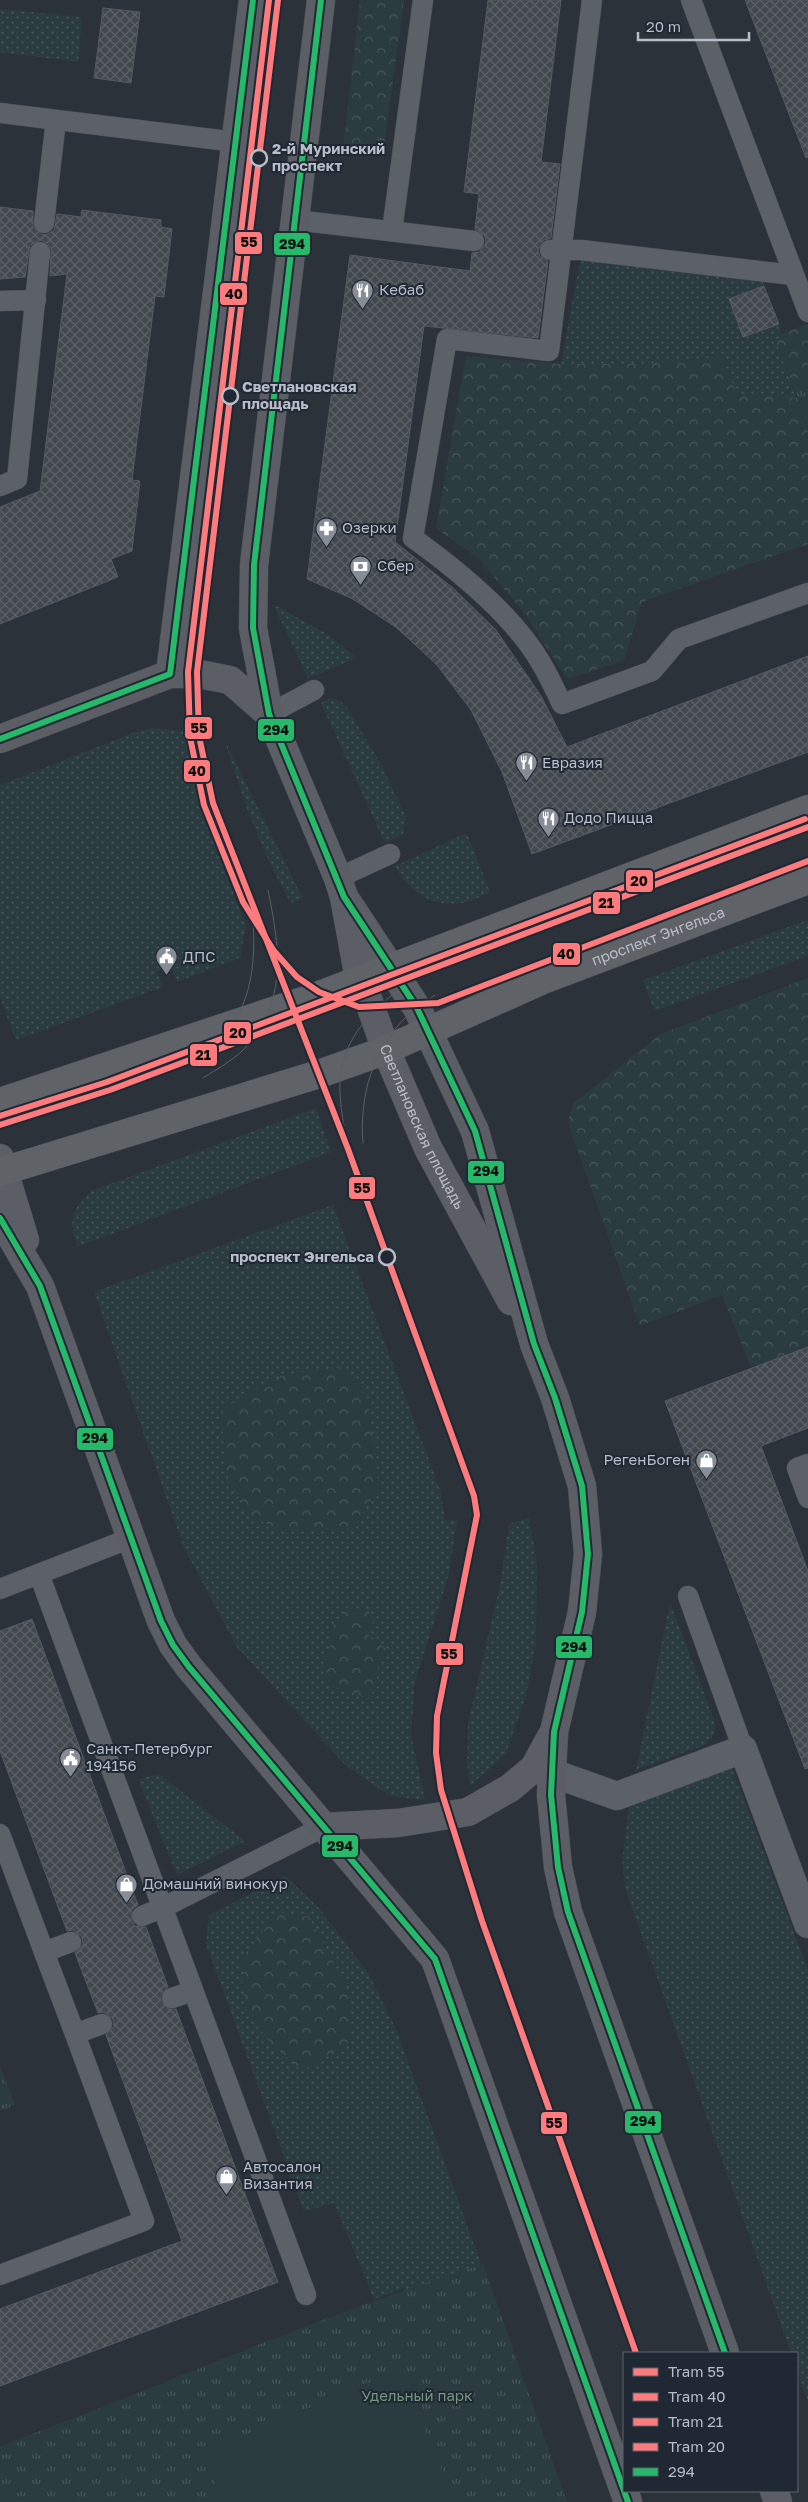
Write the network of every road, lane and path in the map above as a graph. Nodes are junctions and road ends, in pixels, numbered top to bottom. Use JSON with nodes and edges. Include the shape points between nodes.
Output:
{"nodes":[{"id":1,"x":253,"y":0,"type":"edge"},
{"id":2,"x":321,"y":0,"type":"edge"},
{"id":3,"x":423,"y":0,"type":"edge"},
{"id":4,"x":592,"y":0,"type":"edge"},
{"id":5,"x":691,"y":0,"type":"edge"},
{"id":6,"x":0,"y":113,"type":"edge"},
{"id":7,"x":56,"y":120,"type":"junction"},
{"id":8,"x":236,"y":142,"type":"junction"},
{"id":9,"x":295,"y":220,"type":"junction"},
{"id":10,"x":44,"y":222,"type":"dead end"},
{"id":11,"x":392,"y":231,"type":"junction"},
{"id":12,"x":474,"y":241,"type":"dead end"},
{"id":13,"x":556,"y":250,"type":"junction"},
{"id":14,"x":40,"y":252,"type":"dead end"},
{"id":15,"x":793,"y":275,"type":"junction"},
{"id":16,"x":36,"y":300,"type":"junction"},
{"id":17,"x":0,"y":301,"type":"edge"},
{"id":18,"x":808,"y":312,"type":"edge"},
{"id":19,"x":0,"y":486,"type":"edge"},
{"id":20,"x":808,"y":593,"type":"edge"},
{"id":21,"x":170,"y":674,"type":"junction"},
{"id":22,"x":314,"y":690,"type":"dead end"},
{"id":23,"x":269,"y":714,"type":"junction"},
{"id":24,"x":0,"y":739,"type":"edge"},
{"id":25,"x":808,"y":810,"type":"edge"},
{"id":26,"x":390,"y":854,"type":"dead end"},
{"id":27,"x":808,"y":880,"type":"edge"},
{"id":28,"x":341,"y":888,"type":"junction"},
{"id":29,"x":391,"y":968,"type":"junction"},
{"id":30,"x":361,"y":980,"type":"junction"},
{"id":31,"x":430,"y":1032,"type":"junction"},
{"id":32,"x":386,"y":1050,"type":"junction"},
{"id":33,"x":0,"y":1102,"type":"edge"},
{"id":34,"x":1,"y":1168,"type":"edge"},
{"id":35,"x":0,"y":1218,"type":"edge"},
{"id":36,"x":40,"y":1286,"type":"junction"},
{"id":37,"x":534,"y":1344,"type":"junction"},
{"id":38,"x":808,"y":1464,"type":"edge"},
{"id":39,"x":808,"y":1498,"type":"edge"},
{"id":40,"x":131,"y":1538,"type":"junction"},
{"id":41,"x":39,"y":1574,"type":"junction"},
{"id":42,"x":0,"y":1589,"type":"edge"},
{"id":43,"x":688,"y":1596,"type":"dead end"},
{"id":44,"x":554,"y":1732,"type":"junction"},
{"id":45,"x":743,"y":1749,"type":"junction"},
{"id":46,"x":552,"y":1773,"type":"junction"},
{"id":47,"x":323,"y":1827,"type":"junction"},
{"id":48,"x":0,"y":1834,"type":"edge"},
{"id":49,"x":162,"y":1908,"type":"junction"},
{"id":50,"x":142,"y":1916,"type":"dead end"},
{"id":51,"x":808,"y":1924,"type":"edge"},
{"id":52,"x":71,"y":1942,"type":"dead end"},
{"id":53,"x":44,"y":1952,"type":"junction"},
{"id":54,"x":193,"y":1991,"type":"junction"},
{"id":55,"x":172,"y":1998,"type":"dead end"},
{"id":56,"x":102,"y":2024,"type":"dead end"},
{"id":57,"x":75,"y":2034,"type":"junction"},
{"id":58,"x":0,"y":2275,"type":"edge"},
{"id":59,"x":306,"y":2295,"type":"dead end"},
{"id":60,"x":725,"y":2352,"type":"edge"},
{"id":61,"x":623,"y":2488,"type":"edge"}],
"edges":[{"from":1,"to":8,"type":"main road"},
{"from":2,"to":9,"type":"main road"},
{"from":3,"to":11,"type":"lane"},
{"from":4,"to":13,"type":"lane"},
{"from":5,"to":15,"type":"lane"},
{"from":6,"to":7,"type":"lane"},
{"from":7,"to":8,"type":"lane"},
{"from":7,"to":10,"type":"lane"},
{"from":8,"to":21,"type":"main road"},
{"from":9,"to":11,"type":"lane"},
{"from":9,"to":23,"type":"main road","via":[[253,591],[253,628]]},
{"from":11,"to":12,"type":"lane"},
{"from":13,"to":15,"type":"lane","via":[[581,250]]},
{"from":13,"to":20,"type":"lane","via":[[549,352],[446,340],[413,538],[456,570],[515,630],[540,661],[562,704],[652,671],[679,639]]},
{"from":14,"to":16,"type":"lane"},
{"from":15,"to":18,"type":"lane"},
{"from":16,"to":17,"type":"lane"},
{"from":16,"to":19,"type":"lane","via":[[17,479]]},
{"from":21,"to":23,"type":"main road","name":"Светлановская площадь","via":[[199,674],[230,680]]},
{"from":21,"to":24,"type":"main road","name":"Светлановская площадь"},
{"from":22,"to":23,"type":"lane"},
{"from":23,"to":28,"type":"main road","name":"Светлановская площадь"},
{"from":25,"to":29,"type":"main road"},
{"from":26,"to":28,"type":"lane"},
{"from":27,"to":31,"type":"main road","name":"проспект Энгельса","via":[[543,980]]},
{"from":28,"to":29,"type":"main road","name":"Светлановская площадь"},
{"from":28,"to":30,"type":"main road","name":"Светлановская площадь"},
{"from":29,"to":30,"type":"main road"},
{"from":29,"to":31,"type":"main road","name":"Светлановская площадь"},
{"from":30,"to":32,"type":"main road","name":"Светлановская площадь"},
{"from":30,"to":33,"type":"main road","via":[[227,1028]]},
{"from":31,"to":32,"type":"main road","name":"проспект Энгельса"},
{"from":31,"to":37,"type":"main road","name":"Светлановская площадь","via":[[475,1131]]},
{"from":32,"to":34,"type":"main road","name":"проспект Энгельса","via":[[319,1074]]},
{"from":32,"to":37,"type":"main road","name":"Светлановская площадь","via":[[428,1148]]},
{"from":34,"to":36,"type":"main road"},
{"from":35,"to":36,"type":"main road"},
{"from":36,"to":40,"type":"main road"},
{"from":37,"to":44,"type":"main road","name":"Светлановская площадь","via":[[555,1398],[582,1486],[588,1554],[582,1612]]},
{"from":38,"to":39,"type":"lane","via":[[797,1468]]},
{"from":40,"to":41,"type":"lane"},
{"from":40,"to":47,"type":"main road","via":[[173,1645]]},
{"from":41,"to":42,"type":"lane"},
{"from":41,"to":49,"type":"lane"},
{"from":43,"to":45,"type":"lane"},
{"from":44,"to":46,"type":"main road"},
{"from":44,"to":47,"type":"main road","via":[[534,1768],[510,1788],[468,1812],[398,1823]]},
{"from":45,"to":46,"type":"street","via":[[617,1796]]},
{"from":45,"to":51,"type":"street"},
{"from":46,"to":60,"type":"main road","via":[[550,1795],[558,1868],[568,1912]]},
{"from":47,"to":49,"type":"lane"},
{"from":47,"to":61,"type":"main road","via":[[435,1958]]},
{"from":48,"to":53,"type":"lane"},
{"from":49,"to":50,"type":"lane"},
{"from":49,"to":54,"type":"lane"},
{"from":52,"to":53,"type":"lane"},
{"from":53,"to":57,"type":"lane"},
{"from":54,"to":55,"type":"lane"},
{"from":54,"to":59,"type":"lane"},
{"from":56,"to":57,"type":"lane"},
{"from":57,"to":58,"type":"lane","via":[[144,2221]]}]}
